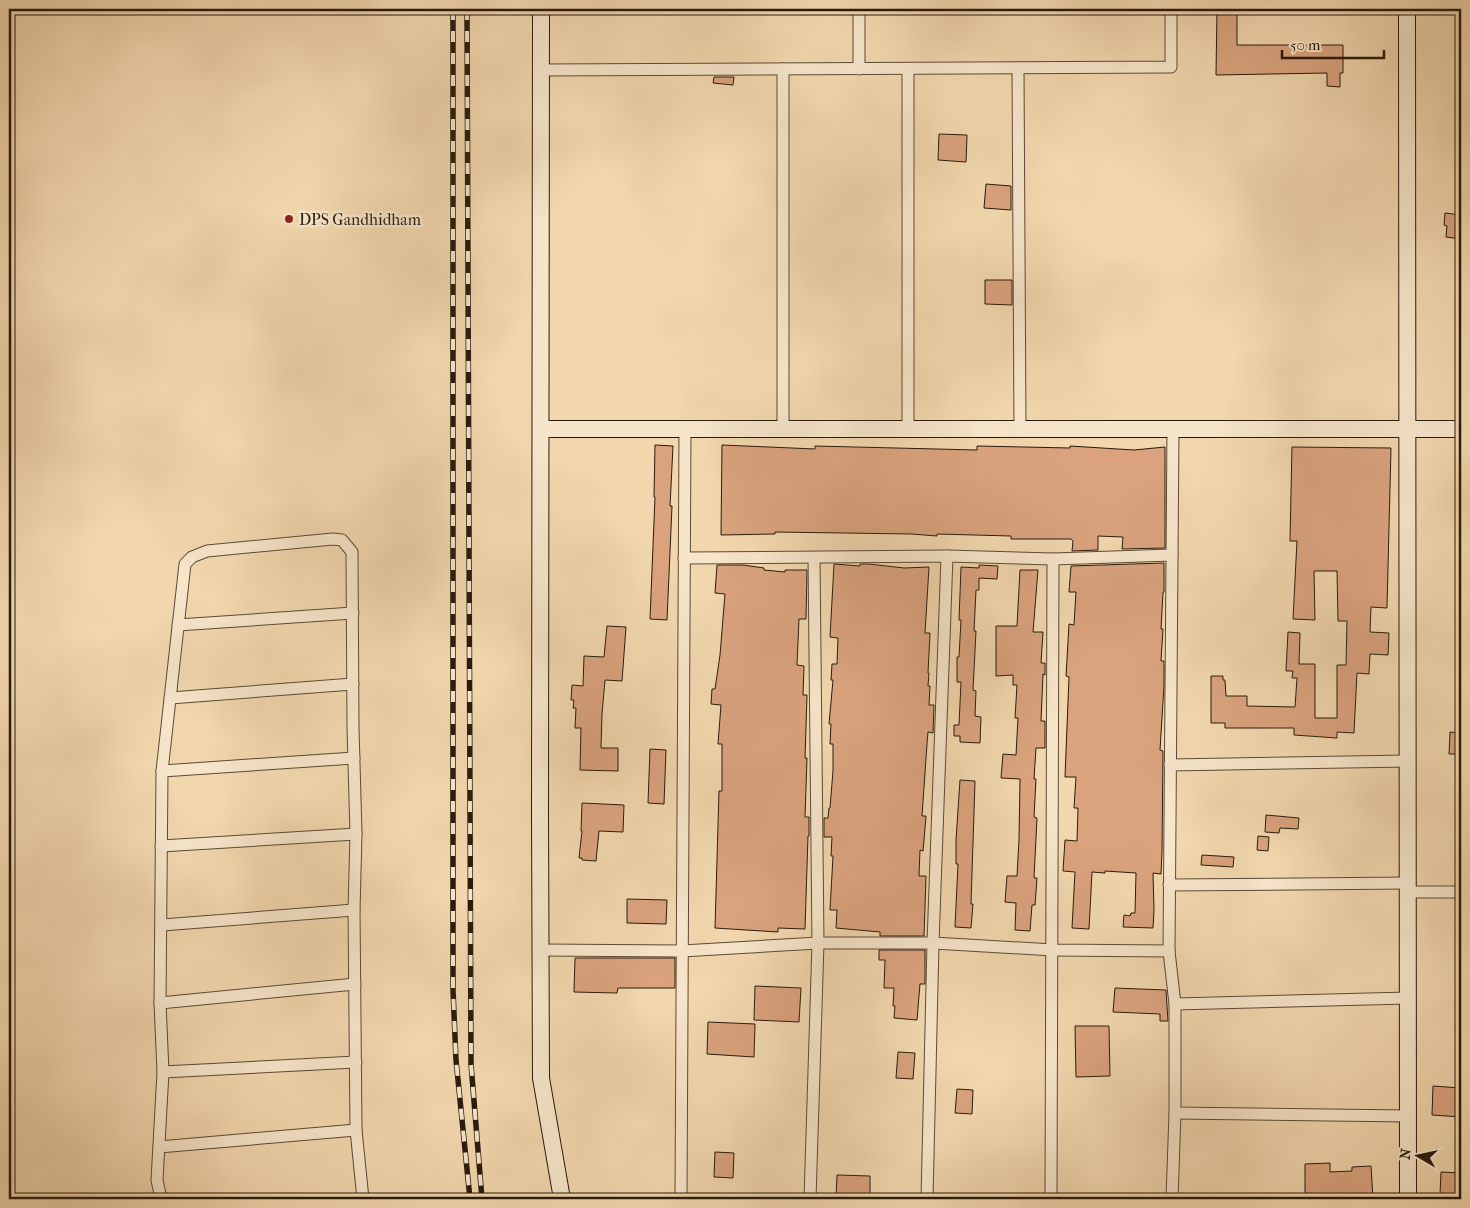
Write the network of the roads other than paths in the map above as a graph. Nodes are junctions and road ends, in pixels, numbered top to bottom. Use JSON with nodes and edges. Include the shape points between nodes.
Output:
{"nodes":[{"id":1,"x":541,"y":9,"type":"edge"},
{"id":2,"x":859,"y":9,"type":"edge"},
{"id":3,"x":1171,"y":9,"type":"edge"},
{"id":4,"x":1407,"y":9,"type":"edge"},
{"id":5,"x":1018,"y":68,"type":"junction"},
{"id":6,"x":783,"y":69,"type":"junction"},
{"id":7,"x":859,"y":69,"type":"junction"},
{"id":8,"x":908,"y":69,"type":"junction"},
{"id":9,"x":541,"y":70,"type":"junction"},
{"id":10,"x":541,"y":429,"type":"junction"},
{"id":11,"x":685,"y":429,"type":"junction"},
{"id":12,"x":783,"y":429,"type":"junction"},
{"id":13,"x":908,"y":429,"type":"junction"},
{"id":14,"x":1020,"y":429,"type":"junction"},
{"id":15,"x":1173,"y":429,"type":"junction"},
{"id":16,"x":1407,"y":429,"type":"junction"},
{"id":17,"x":1461,"y":429,"type":"edge"},
{"id":18,"x":1172,"y":555,"type":"junction"},
{"id":19,"x":947,"y":556,"type":"junction"},
{"id":20,"x":684,"y":558,"type":"junction"},
{"id":21,"x":814,"y":558,"type":"junction"},
{"id":22,"x":1053,"y":559,"type":"junction"},
{"id":23,"x":353,"y":613,"type":"junction"},
{"id":24,"x":178,"y":625,"type":"junction"},
{"id":25,"x":353,"y":684,"type":"junction"},
{"id":26,"x":170,"y":698,"type":"junction"},
{"id":27,"x":354,"y":758,"type":"junction"},
{"id":28,"x":1408,"y":761,"type":"junction"},
{"id":29,"x":1170,"y":765,"type":"junction"},
{"id":30,"x":162,"y":771,"type":"junction"},
{"id":31,"x":356,"y":834,"type":"junction"},
{"id":32,"x":161,"y":846,"type":"junction"},
{"id":33,"x":1169,"y":885,"type":"junction"},
{"id":34,"x":1408,"y":888,"type":"junction"},
{"id":35,"x":1461,"y":892,"type":"edge"},
{"id":36,"x":354,"y":910,"type":"junction"},
{"id":37,"x":162,"y":925,"type":"junction"},
{"id":38,"x":818,"y":943,"type":"junction"},
{"id":39,"x":933,"y":943,"type":"junction"},
{"id":40,"x":540,"y":950,"type":"junction"},
{"id":41,"x":1053,"y":950,"type":"junction"},
{"id":42,"x":682,"y":951,"type":"junction"},
{"id":43,"x":1169,"y":951,"type":"junction"},
{"id":44,"x":355,"y":984,"type":"junction"},
{"id":45,"x":1408,"y":998,"type":"junction"},
{"id":46,"x":160,"y":1003,"type":"junction"},
{"id":47,"x":1176,"y":1004,"type":"junction"},
{"id":48,"x":356,"y":1062,"type":"junction"},
{"id":49,"x":164,"y":1072,"type":"junction"},
{"id":50,"x":1175,"y":1113,"type":"junction"},
{"id":51,"x":1408,"y":1116,"type":"junction"},
{"id":52,"x":356,"y":1130,"type":"junction"},
{"id":53,"x":159,"y":1147,"type":"junction"},
{"id":54,"x":161,"y":1199,"type":"edge"},
{"id":55,"x":363,"y":1199,"type":"edge"},
{"id":56,"x":562,"y":1199,"type":"edge"},
{"id":57,"x":681,"y":1199,"type":"edge"},
{"id":58,"x":810,"y":1199,"type":"edge"},
{"id":59,"x":927,"y":1199,"type":"edge"},
{"id":60,"x":1051,"y":1199,"type":"edge"},
{"id":61,"x":1172,"y":1199,"type":"edge"},
{"id":62,"x":1408,"y":1199,"type":"edge"}],
"edges":[{"from":1,"to":9,"type":"street"},
{"from":2,"to":7,"type":"street"},
{"from":3,"to":5,"type":"street","via":[[1171,67]]},
{"from":4,"to":16,"type":"street"},
{"from":5,"to":8,"type":"street"},
{"from":5,"to":14,"type":"street"},
{"from":6,"to":7,"type":"street"},
{"from":6,"to":9,"type":"street"},
{"from":6,"to":12,"type":"street"},
{"from":7,"to":8,"type":"street"},
{"from":8,"to":13,"type":"street"},
{"from":9,"to":10,"type":"street"},
{"from":10,"to":11,"type":"street"},
{"from":10,"to":40,"type":"street"},
{"from":11,"to":12,"type":"street"},
{"from":11,"to":20,"type":"street"},
{"from":12,"to":13,"type":"street"},
{"from":13,"to":14,"type":"street"},
{"from":14,"to":15,"type":"street"},
{"from":15,"to":16,"type":"street"},
{"from":15,"to":18,"type":"street"},
{"from":16,"to":17,"type":"street"},
{"from":16,"to":28,"type":"street"},
{"from":18,"to":22,"type":"street"},
{"from":18,"to":29,"type":"street"},
{"from":19,"to":21,"type":"street"},
{"from":19,"to":22,"type":"street"},
{"from":19,"to":39,"type":"street"},
{"from":20,"to":21,"type":"street"},
{"from":20,"to":42,"type":"street"},
{"from":21,"to":38,"type":"street"},
{"from":22,"to":41,"type":"street"},
{"from":23,"to":24,"type":"street"},
{"from":23,"to":24,"type":"street","via":[[352,552],[342,540],[333,539],[207,550],[192,557],[185,564]]},
{"from":23,"to":25,"type":"street"},
{"from":24,"to":26,"type":"street"},
{"from":25,"to":26,"type":"street"},
{"from":25,"to":27,"type":"street"},
{"from":26,"to":30,"type":"street"},
{"from":27,"to":30,"type":"street"},
{"from":27,"to":31,"type":"street"},
{"from":28,"to":29,"type":"street"},
{"from":28,"to":34,"type":"street"},
{"from":29,"to":33,"type":"street"},
{"from":30,"to":32,"type":"street"},
{"from":31,"to":32,"type":"street"},
{"from":31,"to":36,"type":"street"},
{"from":32,"to":37,"type":"street"},
{"from":33,"to":34,"type":"street"},
{"from":33,"to":43,"type":"street"},
{"from":34,"to":35,"type":"street"},
{"from":34,"to":45,"type":"street"},
{"from":36,"to":37,"type":"street"},
{"from":36,"to":44,"type":"street"},
{"from":37,"to":46,"type":"street"},
{"from":38,"to":39,"type":"street"},
{"from":38,"to":42,"type":"street"},
{"from":38,"to":58,"type":"street"},
{"from":39,"to":41,"type":"street"},
{"from":39,"to":59,"type":"street"},
{"from":40,"to":42,"type":"street"},
{"from":40,"to":56,"type":"street","via":[[541,1078]]},
{"from":41,"to":43,"type":"street"},
{"from":41,"to":60,"type":"street"},
{"from":42,"to":57,"type":"street"},
{"from":43,"to":47,"type":"street"},
{"from":44,"to":46,"type":"street"},
{"from":44,"to":48,"type":"street"},
{"from":45,"to":47,"type":"street"},
{"from":45,"to":51,"type":"street"},
{"from":46,"to":49,"type":"street"},
{"from":47,"to":50,"type":"street"},
{"from":48,"to":49,"type":"street"},
{"from":48,"to":52,"type":"street"},
{"from":49,"to":53,"type":"street"},
{"from":50,"to":51,"type":"street"},
{"from":50,"to":61,"type":"street"},
{"from":51,"to":62,"type":"street"},
{"from":52,"to":53,"type":"street"},
{"from":52,"to":55,"type":"street"},
{"from":53,"to":54,"type":"street","via":[[157,1180]]}]}
